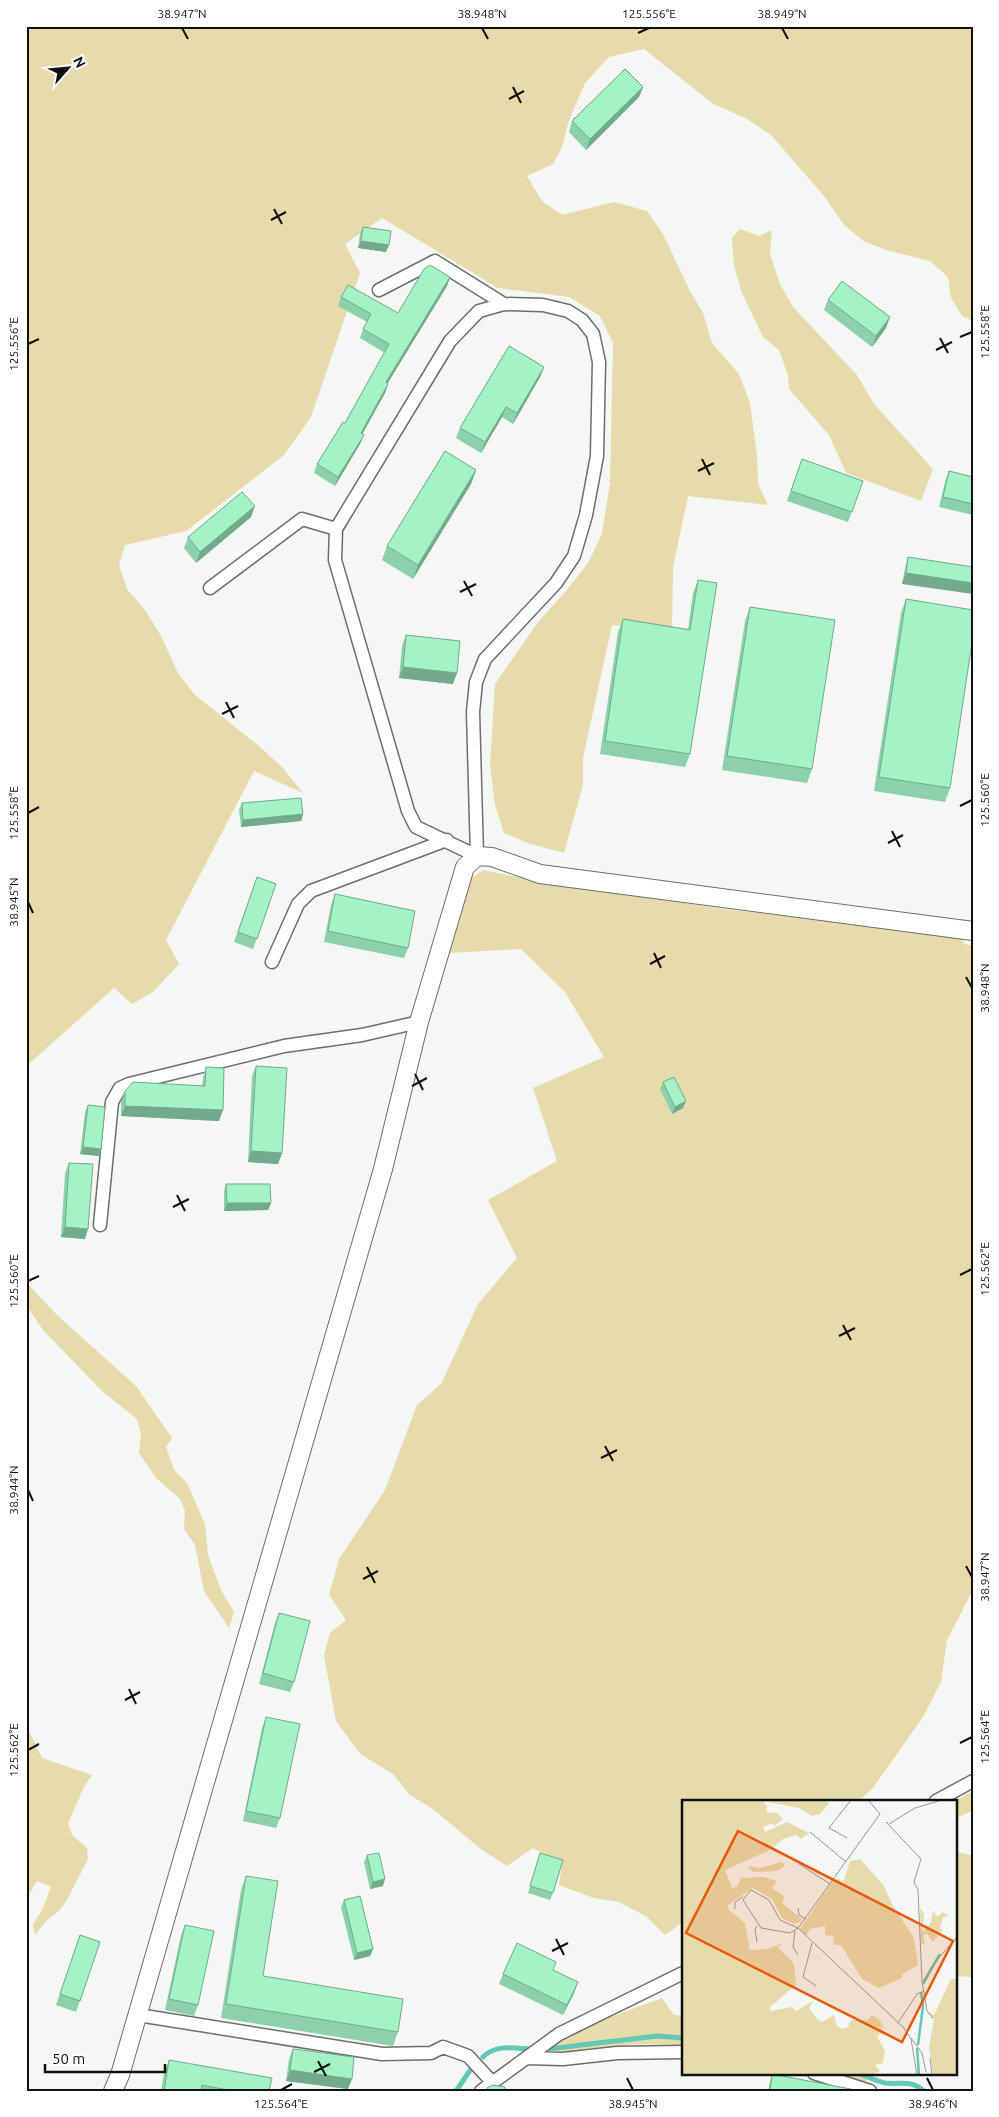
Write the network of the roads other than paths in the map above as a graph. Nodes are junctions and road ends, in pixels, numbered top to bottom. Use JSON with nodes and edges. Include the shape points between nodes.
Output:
{"nodes":[{"id":1,"x":379,"y":290,"type":"dead end"},
{"id":2,"x":504,"y":304,"type":"junction"},
{"id":3,"x":336,"y":529,"type":"junction"},
{"id":4,"x":210,"y":588,"type":"dead end"},
{"id":5,"x":447,"y":840,"type":"junction"},
{"id":6,"x":477,"y":856,"type":"junction"},
{"id":7,"x":973,"y":931,"type":"edge"},
{"id":8,"x":272,"y":962,"type":"dead end"},
{"id":9,"x":419,"y":1022,"type":"junction"},
{"id":10,"x":100,"y":1226,"type":"dead end"},
{"id":11,"x":973,"y":1781,"type":"edge"},
{"id":12,"x":938,"y":1800,"type":"edge"},
{"id":13,"x":682,"y":1973,"type":"edge"},
{"id":14,"x":138,"y":2015,"type":"junction"},
{"id":15,"x":682,"y":2052,"type":"edge"},
{"id":16,"x":527,"y":2058,"type":"junction"},
{"id":17,"x":817,"y":2074,"type":"edge"},
{"id":18,"x":492,"y":2082,"type":"junction"},
{"id":19,"x":113,"y":2091,"type":"edge"},
{"id":20,"x":481,"y":2091,"type":"edge"},
{"id":21,"x":870,"y":2091,"type":"edge"}],
"edges":[{"from":1,"to":2,"type":"street","via":[[435,262]]},
{"from":2,"to":3,"type":"street","via":[[479,311],[450,340]]},
{"from":2,"to":6,"type":"street","via":[[543,305],[568,310],[593,334],[599,362],[597,456],[586,515],[574,556],[556,583],[485,659],[476,682]]},
{"from":3,"to":4,"type":"street","via":[[302,519]]},
{"from":3,"to":5,"type":"street","via":[[336,560],[408,811],[416,827]]},
{"from":5,"to":6,"type":"street"},
{"from":5,"to":8,"type":"street","via":[[311,891],[298,904]]},
{"from":6,"to":7,"type":"street","via":[[492,857],[540,874]]},
{"from":6,"to":9,"type":"street","via":[[465,867]]},
{"from":9,"to":10,"type":"street","via":[[284,1046],[120,1088],[112,1102]]},
{"from":9,"to":14,"type":"street","via":[[383,1169]]},
{"from":11,"to":12,"type":"street"},
{"from":13,"to":16,"type":"street","via":[[559,2034]]},
{"from":14,"to":18,"type":"street","via":[[382,2054],[431,2053],[443,2047],[468,2056]]},
{"from":14,"to":19,"type":"street"},
{"from":15,"to":16,"type":"street"},
{"from":16,"to":18,"type":"street"},
{"from":17,"to":21,"type":"street"},
{"from":18,"to":20,"type":"street"}]}
